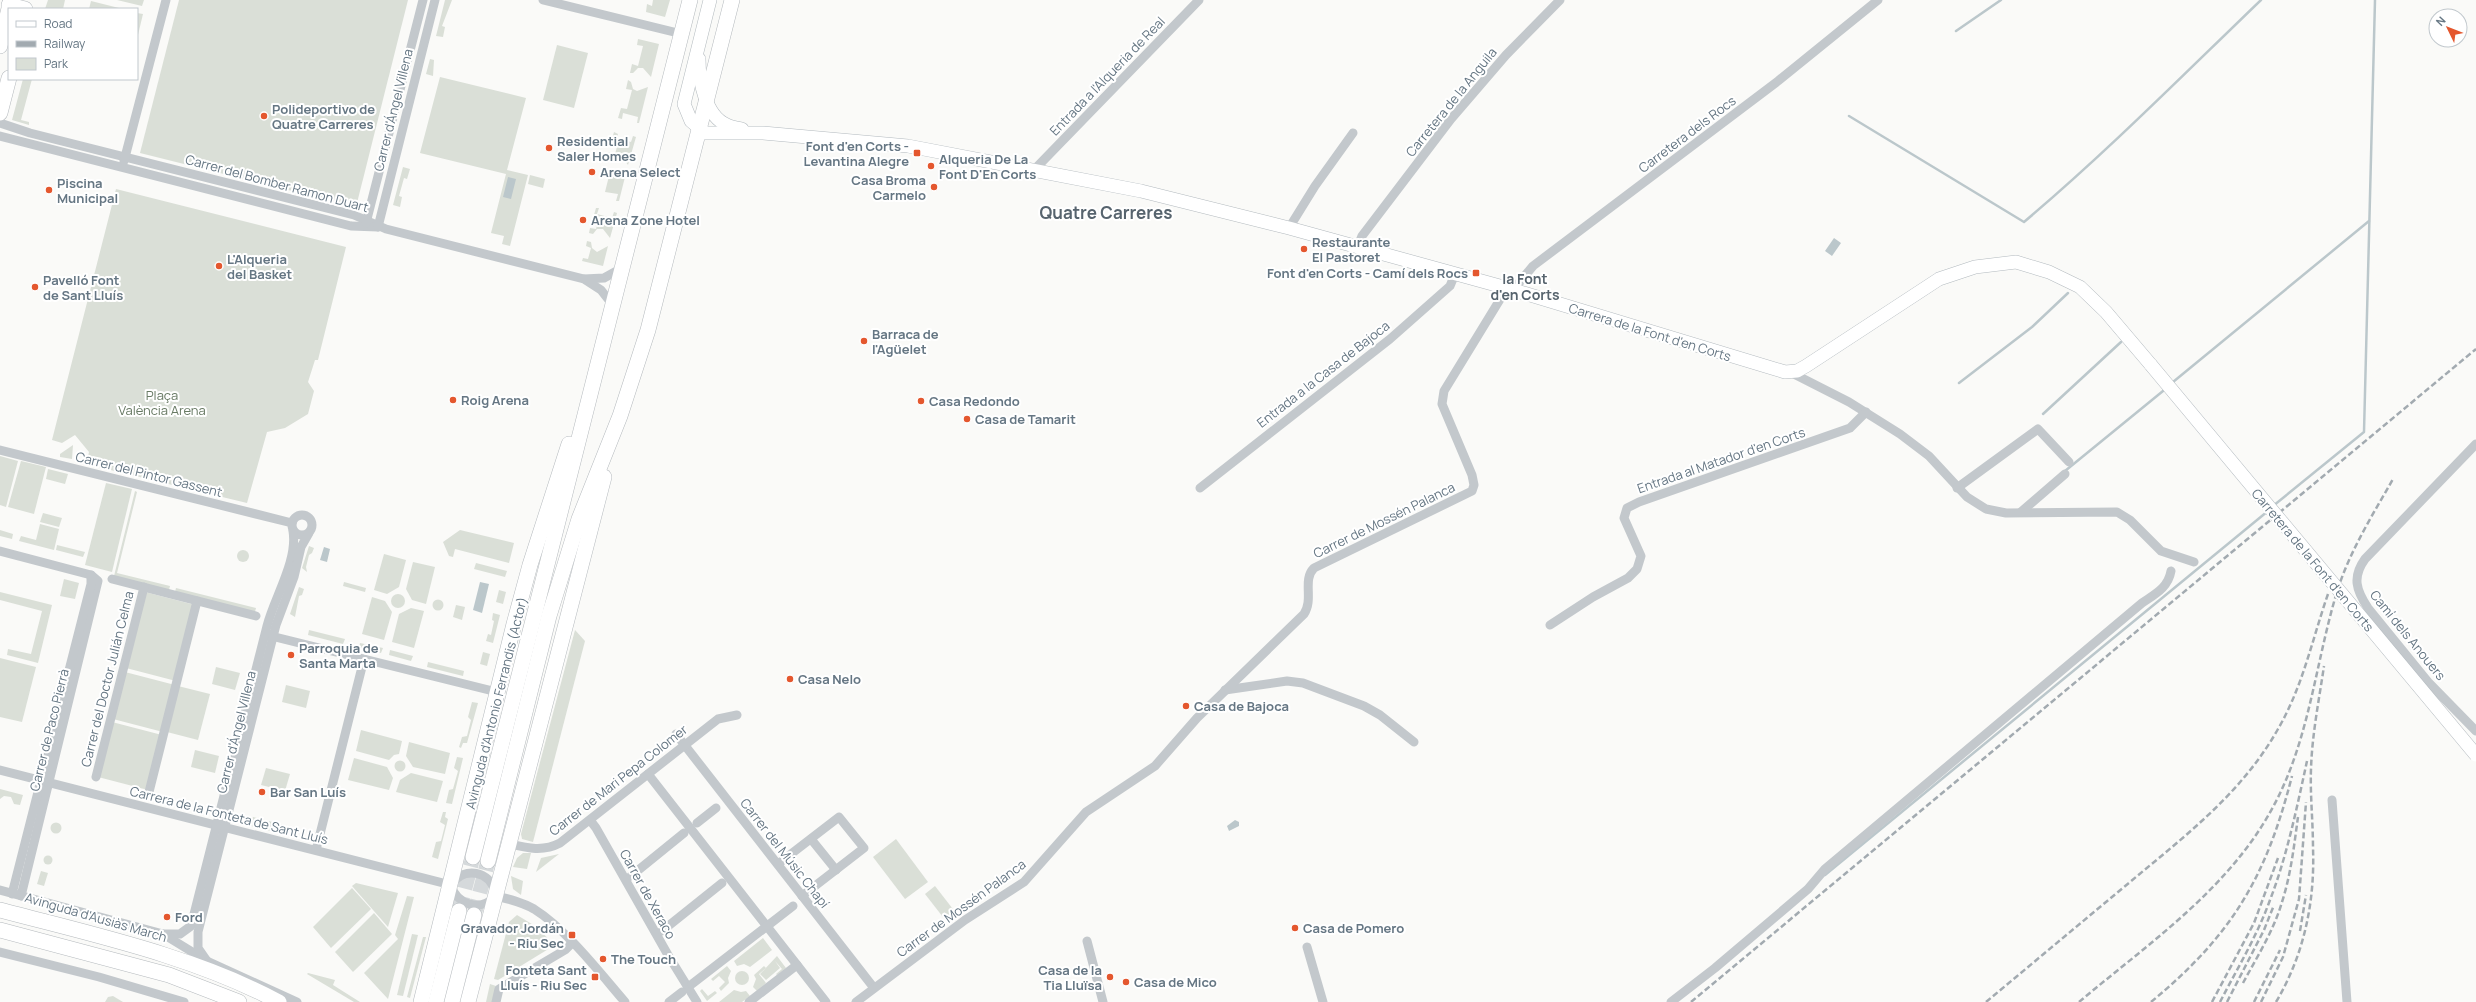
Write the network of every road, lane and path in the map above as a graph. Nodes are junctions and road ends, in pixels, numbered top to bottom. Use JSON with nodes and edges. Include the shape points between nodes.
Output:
{"nodes":[{"id":1,"x":166,"y":0,"type":"edge"},
{"id":2,"x":423,"y":0,"type":"edge"},
{"id":3,"x":435,"y":0,"type":"edge"},
{"id":4,"x":543,"y":0,"type":"edge"},
{"id":5,"x":690,"y":0,"type":"edge"},
{"id":6,"x":710,"y":0,"type":"edge"},
{"id":7,"x":732,"y":0,"type":"edge"},
{"id":8,"x":1199,"y":0,"type":"edge"},
{"id":9,"x":1560,"y":0,"type":"edge"},
{"id":10,"x":1878,"y":0,"type":"edge"},
{"id":11,"x":10,"y":3,"type":"edge"},
{"id":12,"x":23,"y":8,"type":"edge"},
{"id":13,"x":8,"y":12,"type":"edge"},
{"id":14,"x":682,"y":34,"type":"junction"},
{"id":15,"x":701,"y":38,"type":"junction"},
{"id":16,"x":0,"y":46,"type":"edge"},
{"id":17,"x":8,"y":80,"type":"edge"},
{"id":18,"x":706,"y":100,"type":"junction"},
{"id":19,"x":0,"y":113,"type":"edge"},
{"id":20,"x":0,"y":123,"type":"edge"},
{"id":21,"x":699,"y":130,"type":"junction"},
{"id":22,"x":763,"y":133,"type":"junction"},
{"id":23,"x":1353,"y":133,"type":"dead end"},
{"id":24,"x":0,"y":136,"type":"edge"},
{"id":25,"x":125,"y":157,"type":"junction"},
{"id":26,"x":122,"y":168,"type":"junction"},
{"id":27,"x":1033,"y":171,"type":"junction"},
{"id":28,"x":366,"y":223,"type":"junction"},
{"id":29,"x":378,"y":227,"type":"junction"},
{"id":30,"x":1290,"y":228,"type":"junction"},
{"id":31,"x":1358,"y":246,"type":"junction"},
{"id":32,"x":622,"y":268,"type":"junction"},
{"id":33,"x":1455,"y":274,"type":"junction"},
{"id":34,"x":584,"y":279,"type":"junction"},
{"id":35,"x":1510,"y":289,"type":"junction"},
{"id":36,"x":612,"y":304,"type":"junction"},
{"id":37,"x":1790,"y":372,"type":"junction"},
{"id":38,"x":587,"y":409,"type":"junction"},
{"id":39,"x":1866,"y":412,"type":"junction"},
{"id":40,"x":620,"y":416,"type":"junction"},
{"id":41,"x":2476,"y":444,"type":"edge"},
{"id":42,"x":0,"y":450,"type":"edge"},
{"id":43,"x":2069,"y":462,"type":"dead end"},
{"id":44,"x":2065,"y":474,"type":"dead end"},
{"id":45,"x":1200,"y":488,"type":"dead end"},
{"id":46,"x":1957,"y":488,"type":"junction"},
{"id":47,"x":2021,"y":512,"type":"junction"},
{"id":48,"x":292,"y":527,"type":"junction"},
{"id":49,"x":309,"y":533,"type":"junction"},
{"id":50,"x":0,"y":551,"type":"edge"},
{"id":51,"x":2194,"y":562,"type":"dead end"},
{"id":52,"x":2170,"y":571,"type":"dead end"},
{"id":53,"x":112,"y":579,"type":"dead end"},
{"id":54,"x":144,"y":587,"type":"junction"},
{"id":55,"x":197,"y":601,"type":"junction"},
{"id":56,"x":256,"y":616,"type":"dead end"},
{"id":57,"x":1550,"y":625,"type":"dead end"},
{"id":58,"x":269,"y":636,"type":"junction"},
{"id":59,"x":364,"y":659,"type":"junction"},
{"id":60,"x":1225,"y":690,"type":"junction"},
{"id":61,"x":497,"y":692,"type":"junction"},
{"id":62,"x":737,"y":715,"type":"dead end"},
{"id":63,"x":2476,"y":731,"type":"edge"},
{"id":64,"x":676,"y":734,"type":"dead end"},
{"id":65,"x":1414,"y":742,"type":"dead end"},
{"id":66,"x":685,"y":746,"type":"junction"},
{"id":67,"x":2476,"y":755,"type":"edge"},
{"id":68,"x":0,"y":770,"type":"edge"},
{"id":69,"x":648,"y":774,"type":"junction"},
{"id":70,"x":96,"y":778,"type":"dead end"},
{"id":71,"x":45,"y":782,"type":"junction"},
{"id":72,"x":149,"y":792,"type":"dead end"},
{"id":73,"x":2332,"y":800,"type":"dead end"},
{"id":74,"x":716,"y":808,"type":"dead end"},
{"id":75,"x":590,"y":820,"type":"junction"},
{"id":76,"x":697,"y":823,"type":"dead end"},
{"id":77,"x":221,"y":827,"type":"junction"},
{"id":78,"x":684,"y":833,"type":"dead end"},
{"id":79,"x":811,"y":838,"type":"junction"},
{"id":80,"x":510,"y":844,"type":"junction"},
{"id":81,"x":316,"y":850,"type":"junction"},
{"id":82,"x":473,"y":857,"type":"tunnel mouth"},
{"id":83,"x":488,"y":861,"type":"tunnel mouth"},
{"id":84,"x":778,"y":864,"type":"junction"},
{"id":85,"x":836,"y":870,"type":"junction"},
{"id":86,"x":631,"y":876,"type":"dead end"},
{"id":87,"x":722,"y":883,"type":"dead end"},
{"id":88,"x":451,"y":885,"type":"junction"},
{"id":89,"x":0,"y":890,"type":"edge"},
{"id":90,"x":17,"y":895,"type":"junction"},
{"id":91,"x":496,"y":896,"type":"junction"},
{"id":92,"x":802,"y":896,"type":"junction"},
{"id":93,"x":792,"y":906,"type":"dead end"},
{"id":94,"x":0,"y":910,"type":"edge"},
{"id":95,"x":459,"y":911,"type":"tunnel mouth"},
{"id":96,"x":474,"y":915,"type":"tunnel mouth"},
{"id":97,"x":767,"y":926,"type":"junction"},
{"id":98,"x":0,"y":930,"type":"edge"},
{"id":99,"x":662,"y":931,"type":"dead end"},
{"id":100,"x":163,"y":934,"type":"junction"},
{"id":101,"x":1087,"y":941,"type":"dead end"},
{"id":102,"x":572,"y":943,"type":"junction"},
{"id":103,"x":1307,"y":947,"type":"dead end"},
{"id":104,"x":0,"y":952,"type":"edge"},
{"id":105,"x":206,"y":961,"type":"junction"},
{"id":106,"x":797,"y":965,"type":"junction"},
{"id":107,"x":692,"y":984,"type":"dead end"},
{"id":108,"x":874,"y":988,"type":"junction"},
{"id":109,"x":682,"y":992,"type":"dead end"},
{"id":110,"x":184,"y":1002,"type":"edge"},
{"id":111,"x":239,"y":1002,"type":"edge"},
{"id":112,"x":279,"y":1002,"type":"edge"},
{"id":113,"x":297,"y":1002,"type":"edge"},
{"id":114,"x":421,"y":1002,"type":"edge"},
{"id":115,"x":436,"y":1002,"type":"edge"},
{"id":116,"x":452,"y":1002,"type":"edge"},
{"id":117,"x":468,"y":1002,"type":"edge"},
{"id":118,"x":496,"y":1002,"type":"edge"},
{"id":119,"x":625,"y":1002,"type":"edge"},
{"id":120,"x":669,"y":1002,"type":"edge"},
{"id":121,"x":697,"y":1002,"type":"edge"},
{"id":122,"x":749,"y":1002,"type":"edge"},
{"id":123,"x":826,"y":1002,"type":"edge"},
{"id":124,"x":856,"y":1002,"type":"edge"},
{"id":125,"x":1103,"y":1002,"type":"edge"},
{"id":126,"x":1323,"y":1002,"type":"edge"},
{"id":127,"x":1671,"y":1002,"type":"edge"},
{"id":128,"x":2347,"y":1002,"type":"edge"}],
"edges":[{"from":1,"to":25,"type":"street"},
{"from":2,"to":28,"type":"street","name":"Carrer d'Ángel Villena"},
{"from":3,"to":29,"type":"street","name":"Carrer d'Ángel Villena"},
{"from":4,"to":14,"type":"street"},
{"from":5,"to":14,"type":"main road","name":"Avinguda d'Antonio Ferrandis (Actor)"},
{"from":6,"to":15,"type":"street"},
{"from":7,"to":18,"type":"main road"},
{"from":8,"to":27,"type":"street","name":"Entrada a l'Alqueria de Real"},
{"from":9,"to":31,"type":"street","name":"Carretera de la Anguila","via":[[1506,55],[1450,119],[1362,236]]},
{"from":10,"to":35,"type":"street","name":"Carretera dels Rocs","via":[[1778,81],[1533,266]]},
{"from":11,"to":12,"type":"main road"},
{"from":13,"to":16,"type":"main road"},
{"from":14,"to":32,"type":"main road","name":"Avinguda d'Antonio Ferrandis (Actor)"},
{"from":15,"to":18,"type":"street","via":[[699,63]]},
{"from":15,"to":21,"type":"street","via":[[684,104],[687,116]]},
{"from":17,"to":19,"type":"main road"},
{"from":18,"to":21,"type":"main road"},
{"from":18,"to":22,"type":"street","via":[[716,118],[727,126]]},
{"from":20,"to":25,"type":"street","name":"Carrer del Bomber Ramon Duart"},
{"from":21,"to":22,"type":"street","via":[[712,133]]},
{"from":21,"to":40,"type":"main road","via":[[648,330]]},
{"from":22,"to":27,"type":"street","name":"Carrera de la Font d'en Corts","via":[[908,146]]},
{"from":23,"to":30,"type":"street","via":[[1315,186]]},
{"from":24,"to":26,"type":"street","name":"Carrer del Bomber Ramon Duart"},
{"from":25,"to":26,"type":"street"},
{"from":25,"to":28,"type":"street","name":"Carrer del Bomber Ramon Duart"},
{"from":26,"to":28,"type":"street","name":"Carrer del Bomber Ramon Duart"},
{"from":27,"to":30,"type":"street","name":"Carrera de la Font d'en Corts","via":[[1141,191]]},
{"from":28,"to":29,"type":"street","name":"Carrer del Bomber Ramon Duart"},
{"from":29,"to":34,"type":"street","name":"Carrer del Bomber Ramon Duart"},
{"from":30,"to":31,"type":"street","name":"Carrera de la Font d'en Corts"},
{"from":31,"to":33,"type":"street","name":"Carrera de la Font d'en Corts"},
{"from":32,"to":34,"type":"street","via":[[604,278]]},
{"from":32,"to":36,"type":"main road","name":"Avinguda d'Antonio Ferrandis (Actor)"},
{"from":33,"to":35,"type":"street","name":"Carrera de la Font d'en Corts"},
{"from":33,"to":45,"type":"street","name":"Entrada a la Casa de Bajoca","via":[[1450,286],[1390,339]]},
{"from":34,"to":36,"type":"street","via":[[601,290]]},
{"from":35,"to":37,"type":"street","name":"Carrera de la Font d'en Corts","via":[[1757,365]]},
{"from":35,"to":60,"type":"street","name":"Carrer de Mossén Palanca","via":[[1444,391],[1442,404],[1472,475],[1472,491],[1314,568],[1308,577],[1310,599],[1307,609]]},
{"from":36,"to":38,"type":"main road","name":"Avinguda d'Antonio Ferrandis (Actor)"},
{"from":37,"to":39,"type":"street"},
{"from":37,"to":67,"type":"street","name":"Carretera de la Font d'en Corts","bridge":true,"via":[[1806,366],[1939,279],[1975,267],[2016,262],[2049,272],[2080,287],[2106,312],[2151,365]]},
{"from":38,"to":61,"type":"main road","name":"Avinguda d'Antonio Ferrandis (Actor)","via":[[571,440],[552,494],[530,565]]},
{"from":38,"to":82,"type":"main road","name":"Avinguda d'Antonio Ferrandis (Actor)"},
{"from":39,"to":46,"type":"street","via":[[1929,456]]},
{"from":39,"to":57,"type":"street","name":"Entrada al Matador d'en Corts","via":[[1850,428],[1627,508],[1624,518],[1641,556],[1637,569],[1628,578]]},
{"from":40,"to":80,"type":"main road"},
{"from":40,"to":83,"type":"main road","via":[[579,519],[549,616]]},
{"from":41,"to":63,"type":"street","name":"Camí dels Anouers","via":[[2365,559],[2356,574],[2360,597],[2368,608],[2433,688]]},
{"from":42,"to":48,"type":"street","name":"Carrer del Pintor Gassent"},
{"from":43,"to":46,"type":"street","via":[[2038,429]]},
{"from":44,"to":47,"type":"street"},
{"from":46,"to":47,"type":"street","via":[[1986,509],[2006,513]]},
{"from":47,"to":51,"type":"street","via":[[2117,512],[2130,520],[2161,551]]},
{"from":48,"to":49,"type":"street","via":[[300,536]]},
{"from":48,"to":49,"type":"street","via":[[297,516],[308,517],[312,522]]},
{"from":48,"to":58,"type":"street","name":"Carrer d'Ángel Villena","via":[[294,538]]},
{"from":49,"to":58,"type":"street","name":"Carrer d'Ángel Villena","via":[[301,547],[294,577]]},
{"from":50,"to":71,"type":"street","name":"Carrer de Paco Pierrà","via":[[87,574],[97,579],[98,586]]},
{"from":52,"to":127,"type":"street","via":[[2169,579],[2162,589],[2142,603],[1831,864],[1808,889]]},
{"from":53,"to":54,"type":"street"},
{"from":54,"to":55,"type":"street"},
{"from":54,"to":70,"type":"street","name":"Carrer del Doctor Julián Celma"},
{"from":55,"to":56,"type":"street"},
{"from":55,"to":72,"type":"street"},
{"from":58,"to":59,"type":"street"},
{"from":58,"to":77,"type":"street","name":"Carrer d'Ángel Villena"},
{"from":59,"to":61,"type":"street"},
{"from":59,"to":81,"type":"street"},
{"from":60,"to":65,"type":"street","via":[[1287,681],[1303,683],[1368,708]]},
{"from":60,"to":108,"type":"street","name":"Carrer de Mossén Palanca","via":[[1155,766],[1086,812],[1024,882],[965,920]]},
{"from":61,"to":88,"type":"main road","name":"Avinguda d'Antonio Ferrandis (Actor)"},
{"from":62,"to":66,"type":"street","name":"Carrer de Mari Pepa Colomer","via":[[718,719]]},
{"from":64,"to":66,"type":"street","name":"Carrer del Músic Chapí"},
{"from":66,"to":69,"type":"street","name":"Carrer de Mari Pepa Colomer"},
{"from":66,"to":84,"type":"street","name":"Carrer del Músic Chapí"},
{"from":68,"to":71,"type":"street","name":"Carrera de la Fonteta de Sant Lluís"},
{"from":69,"to":75,"type":"street","name":"Carrer de Mari Pepa Colomer"},
{"from":69,"to":97,"type":"street"},
{"from":71,"to":77,"type":"street","name":"Carrera de la Fonteta de Sant Lluís"},
{"from":71,"to":90,"type":"street","name":"Carrer de Paco Pierrà"},
{"from":73,"to":128,"type":"street"},
{"from":74,"to":76,"type":"street"},
{"from":75,"to":80,"type":"street","name":"Carrer de Mari Pepa Colomer","via":[[552,847],[536,850]]},
{"from":75,"to":121,"type":"street","name":"Carrer de Xeraco"},
{"from":77,"to":81,"type":"street","name":"Carrera de la Fonteta de Sant Lluís"},
{"from":77,"to":100,"type":"street","name":"Carrer d'Ángel Villena","via":[[192,926],[180,934]]},
{"from":77,"to":105,"type":"street","name":"Carrer d'Ángel Villena","via":[[197,937],[198,948]]},
{"from":78,"to":86,"type":"street"},
{"from":79,"to":84,"type":"street"},
{"from":79,"to":85,"type":"street"},
{"from":79,"to":85,"type":"street","via":[[839,817],[864,848]]},
{"from":80,"to":91,"type":"main road"},
{"from":81,"to":88,"type":"street","name":"Carrera de la Fonteta de Sant Lluís"},
{"from":84,"to":92,"type":"street","name":"Carrer del Músic Chapí"},
{"from":85,"to":92,"type":"street"},
{"from":87,"to":99,"type":"street"},
{"from":88,"to":91,"type":"street","via":[[461,901],[473,906],[486,904]]},
{"from":88,"to":91,"type":"street","via":[[459,877],[475,873],[490,880]]},
{"from":88,"to":114,"type":"main road","name":"Avinguda d'Antonio Ferrandis (Actor)"},
{"from":89,"to":90,"type":"street","name":"Avinguda d'Ausiàs March"},
{"from":90,"to":100,"type":"street","name":"Avinguda d'Ausiàs March"},
{"from":91,"to":102,"type":"street","via":[[533,909]]},
{"from":91,"to":117,"type":"main road"},
{"from":92,"to":108,"type":"street","name":"Carrer del Músic Chapí"},
{"from":93,"to":97,"type":"street"},
{"from":94,"to":112,"type":"main road","name":"Avinguda d'Ausiàs March","via":[[149,950]]},
{"from":95,"to":115,"type":"main road"},
{"from":96,"to":116,"type":"main road"},
{"from":97,"to":106,"type":"street"},
{"from":97,"to":107,"type":"street"},
{"from":98,"to":111,"type":"main road","via":[[169,975]]},
{"from":100,"to":105,"type":"street","name":"Avinguda d'Ausiàs March"},
{"from":101,"to":125,"type":"street"},
{"from":102,"to":118,"type":"street","via":[[565,950],[499,989]]},
{"from":102,"to":119,"type":"street"},
{"from":103,"to":126,"type":"street"},
{"from":104,"to":110,"type":"street"},
{"from":105,"to":113,"type":"street","name":"Avinguda d'Ausiàs March"},
{"from":106,"to":122,"type":"street"},
{"from":106,"to":123,"type":"street"},
{"from":108,"to":124,"type":"street","name":"Carrer de Mossén Palanca"},
{"from":109,"to":120,"type":"street"}]}
